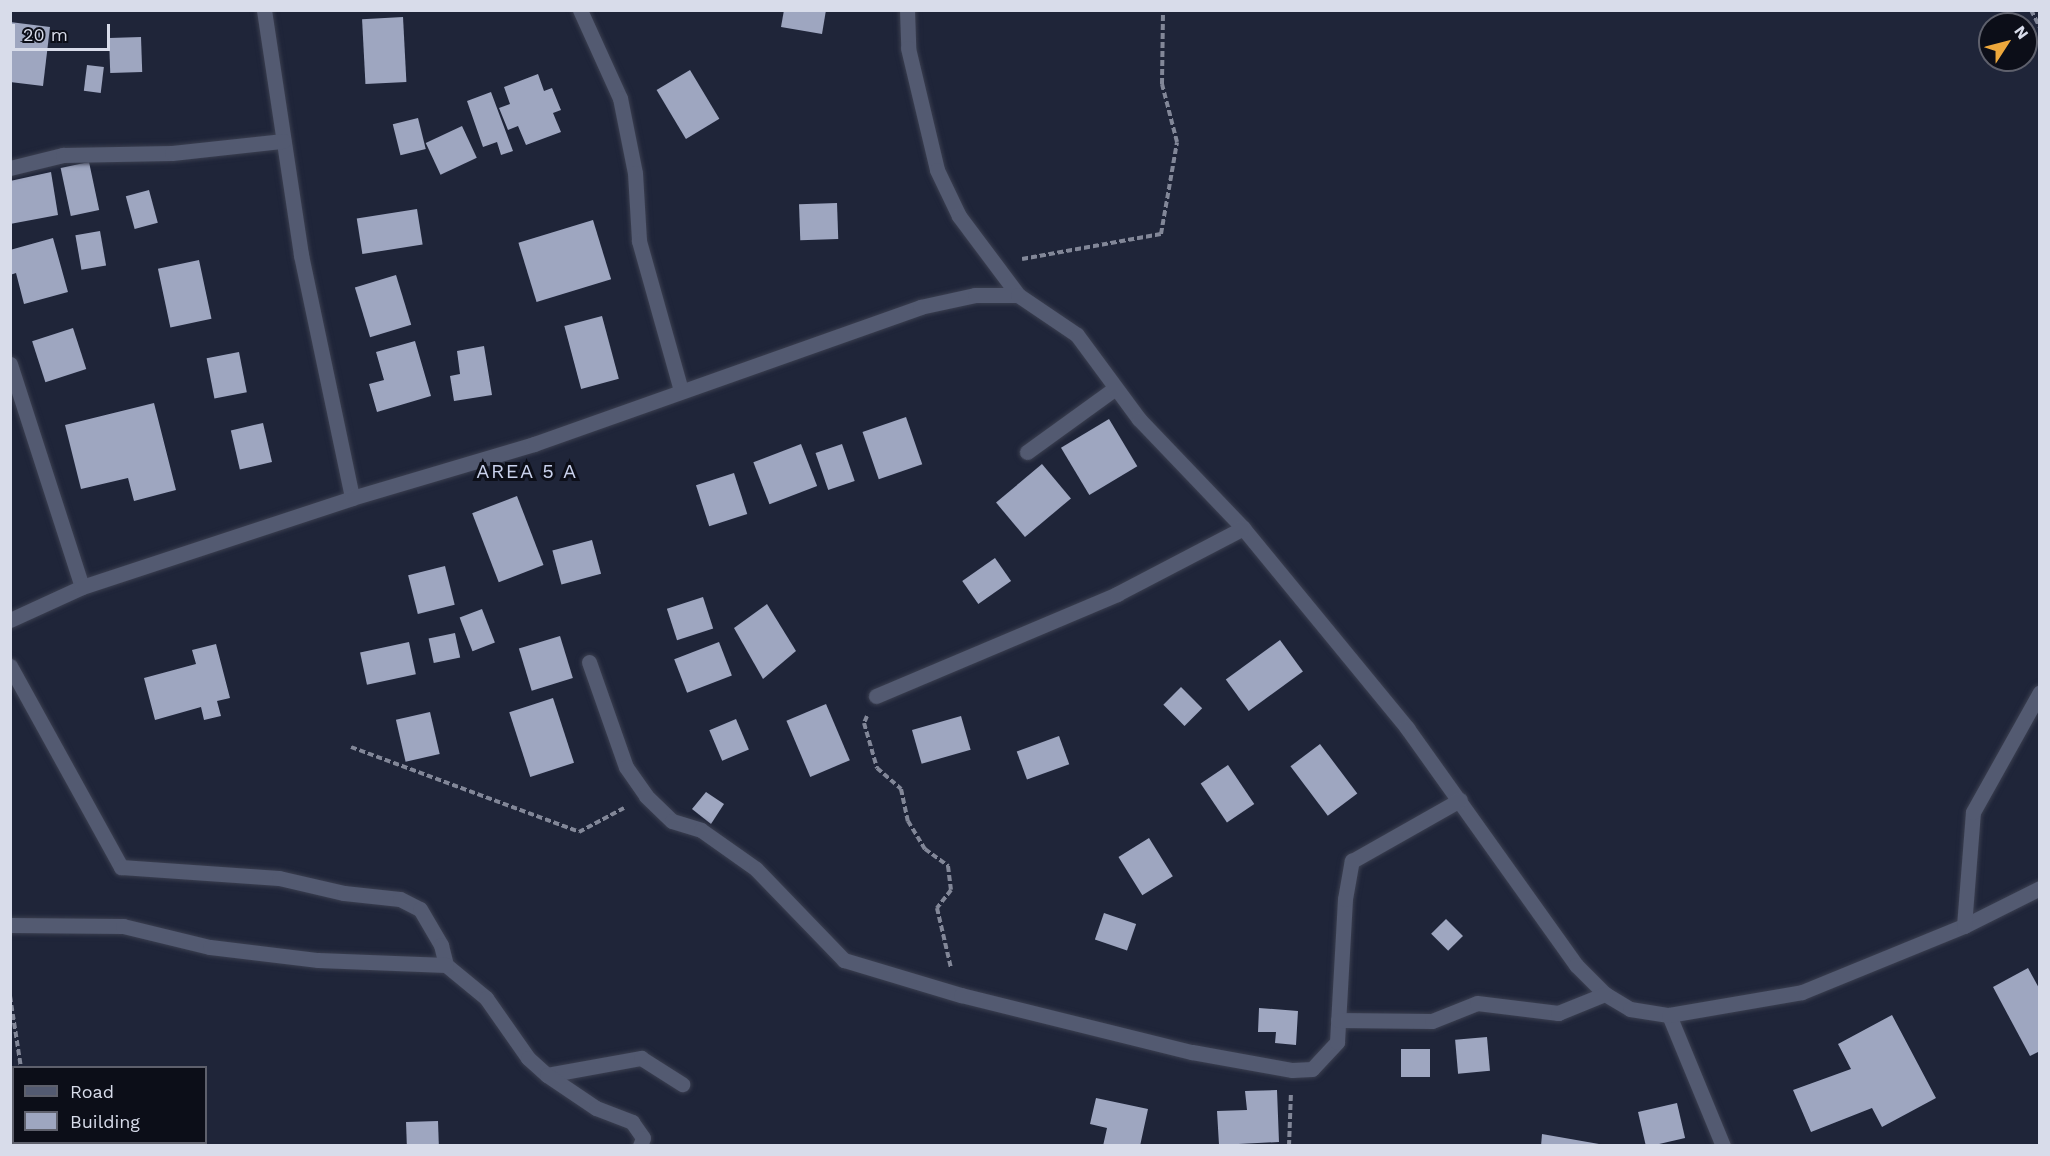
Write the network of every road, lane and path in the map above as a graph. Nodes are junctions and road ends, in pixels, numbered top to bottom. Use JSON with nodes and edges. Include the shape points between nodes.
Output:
{"nodes":[{"id":1,"x":264,"y":10,"type":"edge"},
{"id":2,"x":580,"y":10,"type":"edge"},
{"id":3,"x":906,"y":10,"type":"edge"},
{"id":4,"x":1163,"y":10,"type":"edge"},
{"id":5,"x":2031,"y":10,"type":"edge"},
{"id":6,"x":2040,"y":28,"type":"edge"},
{"id":7,"x":283,"y":141,"type":"junction"},
{"id":8,"x":10,"y":168,"type":"edge"},
{"id":9,"x":997,"y":263,"type":"junction"},
{"id":10,"x":1018,"y":295,"type":"junction"},
{"id":11,"x":10,"y":364,"type":"edge"},
{"id":12,"x":1114,"y":389,"type":"junction"},
{"id":13,"x":681,"y":390,"type":"junction"},
{"id":14,"x":1028,"y":452,"type":"dead end"},
{"id":15,"x":352,"y":498,"type":"junction"},
{"id":16,"x":1243,"y":528,"type":"junction"},
{"id":17,"x":82,"y":587,"type":"junction"},
{"id":18,"x":10,"y":620,"type":"edge"},
{"id":19,"x":589,"y":662,"type":"dead end"},
{"id":20,"x":10,"y":666,"type":"edge"},
{"id":21,"x":2040,"y":692,"type":"edge"},
{"id":22,"x":876,"y":696,"type":"joint"},
{"id":23,"x":351,"y":747,"type":"dead end"},
{"id":24,"x":646,"y":796,"type":"junction"},
{"id":25,"x":1460,"y":800,"type":"junction"},
{"id":26,"x":2040,"y":888,"type":"edge"},
{"id":27,"x":10,"y":926,"type":"edge"},
{"id":28,"x":1964,"y":926,"type":"junction"},
{"id":29,"x":446,"y":964,"type":"junction"},
{"id":30,"x":961,"y":994,"type":"junction"},
{"id":31,"x":1605,"y":994,"type":"junction"},
{"id":32,"x":10,"y":996,"type":"edge"},
{"id":33,"x":1669,"y":1015,"type":"junction"},
{"id":34,"x":1338,"y":1020,"type":"junction"},
{"id":35,"x":21,"y":1066,"type":"edge"},
{"id":36,"x":1292,"y":1070,"type":"junction"},
{"id":37,"x":546,"y":1076,"type":"junction"},
{"id":38,"x":682,"y":1084,"type":"dead end"},
{"id":39,"x":640,"y":1146,"type":"edge"},
{"id":40,"x":1289,"y":1146,"type":"edge"},
{"id":41,"x":1723,"y":1146,"type":"edge"}],
"edges":[{"from":1,"to":7,"type":"street"},
{"from":2,"to":13,"type":"street","via":[[620,98],[635,174],[639,241]]},
{"from":3,"to":9,"type":"street","via":[[908,48],[937,170],[959,216]]},
{"from":4,"to":9,"type":"path","via":[[1162,84],[1177,142],[1161,234]]},
{"from":5,"to":6,"type":"path"},
{"from":7,"to":8,"type":"street","via":[[172,153],[63,155]]},
{"from":7,"to":15,"type":"street","via":[[322,369]]},
{"from":9,"to":10,"type":"street"},
{"from":10,"to":12,"type":"street","via":[[1077,335]]},
{"from":10,"to":13,"type":"street","via":[[975,295],[920,307]]},
{"from":11,"to":17,"type":"street"},
{"from":12,"to":14,"type":"street"},
{"from":12,"to":16,"type":"street"},
{"from":13,"to":15,"type":"street","via":[[534,444]]},
{"from":15,"to":17,"type":"street"},
{"from":16,"to":22,"type":"street","via":[[1117,594]]},
{"from":16,"to":25,"type":"street","via":[[1407,728]]},
{"from":17,"to":18,"type":"street"},
{"from":19,"to":24,"type":"street","via":[[626,768]]},
{"from":20,"to":29,"type":"street","via":[[121,867],[279,878],[344,893],[400,899],[420,909],[441,945]]},
{"from":21,"to":28,"type":"street","via":[[1973,812]]},
{"from":22,"to":30,"type":"path","via":[[864,723],[877,768],[901,789],[908,820],[925,849],[948,866],[951,890],[937,908]]},
{"from":23,"to":24,"type":"path","via":[[579,832]]},
{"from":24,"to":30,"type":"street","via":[[672,821],[701,830],[756,869],[844,960]]},
{"from":25,"to":31,"type":"street","via":[[1576,965]]},
{"from":25,"to":34,"type":"street","via":[[1352,861],[1345,899]]},
{"from":26,"to":28,"type":"street"},
{"from":27,"to":29,"type":"street","via":[[123,926],[210,947],[318,960]]},
{"from":28,"to":33,"type":"street","via":[[1802,992]]},
{"from":29,"to":37,"type":"street","via":[[486,998],[528,1058]]},
{"from":30,"to":36,"type":"street","via":[[1192,1052]]},
{"from":31,"to":33,"type":"street","via":[[1630,1009]]},
{"from":31,"to":34,"type":"street","via":[[1558,1012],[1477,1003],[1432,1021]]},
{"from":32,"to":35,"type":"path"},
{"from":33,"to":41,"type":"street"},
{"from":34,"to":36,"type":"street","via":[[1337,1042],[1312,1069]]},
{"from":36,"to":40,"type":"path"},
{"from":37,"to":38,"type":"street","via":[[641,1058]]},
{"from":37,"to":39,"type":"street","via":[[596,1108],[632,1122],[643,1138]]}]}
